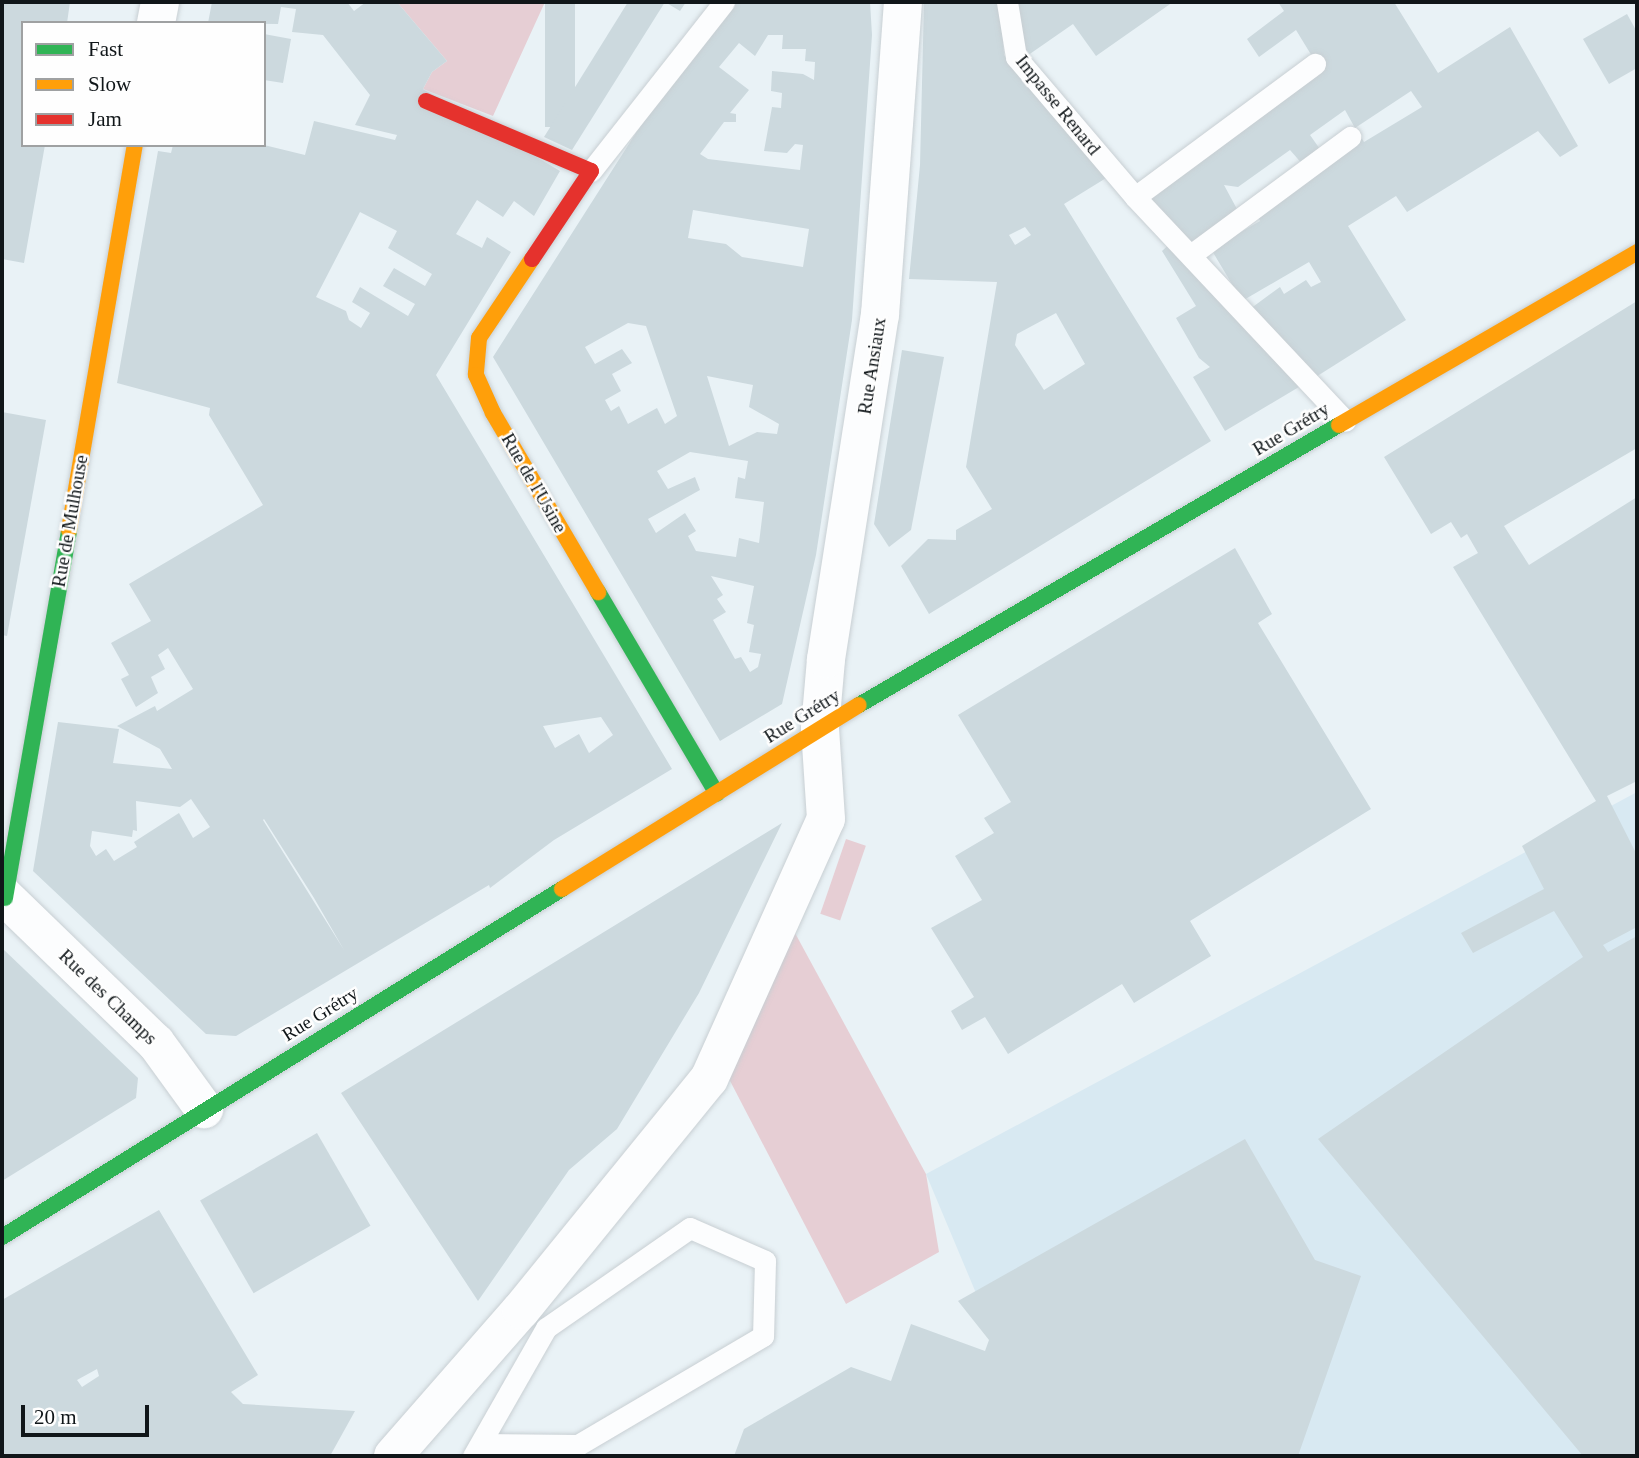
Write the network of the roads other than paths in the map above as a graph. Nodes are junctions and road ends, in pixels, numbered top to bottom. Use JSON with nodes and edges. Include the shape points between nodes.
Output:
{"nodes":[{"id":1,"x":160,"y":2,"type":"edge"},
{"id":2,"x":724,"y":2,"type":"edge"},
{"id":3,"x":903,"y":2,"type":"edge"},
{"id":4,"x":1007,"y":2,"type":"edge"},
{"id":5,"x":156,"y":21,"type":"edge"},
{"id":6,"x":1315,"y":64,"type":"dead end"},
{"id":7,"x":426,"y":101,"type":"dead end"},
{"id":8,"x":1350,"y":137,"type":"dead end"},
{"id":9,"x":135,"y":147,"type":"edge"},
{"id":10,"x":591,"y":171,"type":"junction"},
{"id":11,"x":1135,"y":197,"type":"junction"},
{"id":12,"x":1637,"y":252,"type":"edge"},
{"id":13,"x":1192,"y":254,"type":"junction"},
{"id":14,"x":1345,"y":421,"type":"junction"},
{"id":15,"x":820,"y":728,"type":"junction"},
{"id":16,"x":717,"y":794,"type":"junction"},
{"id":17,"x":4,"y":896,"type":"edge"},
{"id":18,"x":204,"y":1109,"type":"junction"},
{"id":19,"x":2,"y":1237,"type":"edge"},
{"id":20,"x":477,"y":1450,"type":"edge"},
{"id":21,"x":393,"y":1456,"type":"edge"}],
"edges":[{"from":1,"to":5,"type":"street"},
{"from":2,"to":10,"type":"lane","name":"Rue de l'Usine"},
{"from":3,"to":15,"type":"street","name":"Rue Ansiaux","via":[[880,315],[826,659]]},
{"from":4,"to":11,"type":"lane","name":"Impasse Renard","via":[[1016,57]]},
{"from":6,"to":11,"type":"lane"},
{"from":7,"to":10,"type":"street"},
{"from":8,"to":13,"type":"lane"},
{"from":9,"to":17,"type":"street","name":"Rue de Mulhouse"},
{"from":10,"to":16,"type":"street","name":"Rue de l'Usine","via":[[479,338],[476,374],[493,413]]},
{"from":11,"to":13,"type":"lane","name":"Impasse Renard"},
{"from":12,"to":14,"type":"street","name":"Rue Grétry"},
{"from":13,"to":14,"type":"lane","name":"Impasse Renard"},
{"from":14,"to":15,"type":"street","name":"Rue Grétry"},
{"from":15,"to":16,"type":"street","name":"Rue Grétry"},
{"from":15,"to":21,"type":"street","name":"Rue Ansiaux","via":[[826,819],[709,1079],[521,1310]]},
{"from":16,"to":18,"type":"street","name":"Rue Grétry"},
{"from":17,"to":18,"type":"street","name":"Rue des Champs","via":[[156,1043]]},
{"from":18,"to":19,"type":"street","name":"Rue Grétry"},
{"from":20,"to":20,"type":"lane","via":[[579,1445],[763,1336],[765,1261],[690,1228],[546,1328]]}]}
